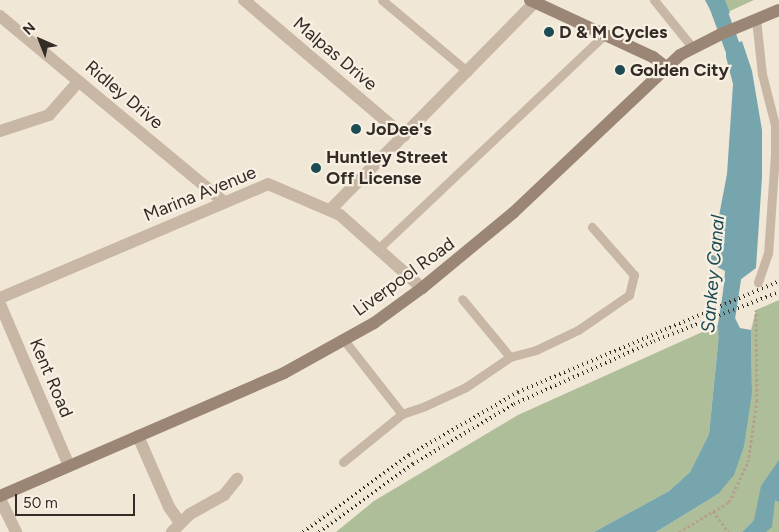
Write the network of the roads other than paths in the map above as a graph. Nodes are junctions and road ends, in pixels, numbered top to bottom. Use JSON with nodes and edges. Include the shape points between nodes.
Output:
{"nodes":[{"id":1,"x":244,"y":0,"type":"edge"},
{"id":2,"x":382,"y":0,"type":"edge"},
{"id":3,"x":654,"y":0,"type":"edge"},
{"id":4,"x":533,"y":1,"type":"edge"},
{"id":5,"x":779,"y":10,"type":"edge"},
{"id":6,"x":0,"y":16,"type":"edge"},
{"id":7,"x":756,"y":19,"type":"junction"},
{"id":8,"x":605,"y":34,"type":"junction"},
{"id":9,"x":692,"y":46,"type":"junction"},
{"id":10,"x":666,"y":67,"type":"junction"},
{"id":11,"x":468,"y":72,"type":"junction"},
{"id":12,"x":79,"y":81,"type":"junction"},
{"id":13,"x":0,"y":131,"type":"edge"},
{"id":14,"x":404,"y":136,"type":"junction"},
{"id":15,"x":224,"y":202,"type":"junction"},
{"id":16,"x":330,"y":210,"type":"junction"},
{"id":17,"x":592,"y":227,"type":"dead end"},
{"id":18,"x":379,"y":248,"type":"junction"},
{"id":19,"x":758,"y":282,"type":"dead end"},
{"id":20,"x":422,"y":288,"type":"junction"},
{"id":21,"x":0,"y":298,"type":"edge"},
{"id":22,"x":462,"y":299,"type":"dead end"},
{"id":23,"x":0,"y":304,"type":"edge"},
{"id":24,"x":344,"y":340,"type":"junction"},
{"id":25,"x":510,"y":357,"type":"junction"},
{"id":26,"x":402,"y":414,"type":"junction"},
{"id":27,"x":138,"y":436,"type":"junction"},
{"id":28,"x":342,"y":462,"type":"dead end"},
{"id":29,"x":69,"y":466,"type":"junction"},
{"id":30,"x":237,"y":479,"type":"dead end"},
{"id":31,"x":0,"y":497,"type":"edge"},
{"id":32,"x":176,"y":527,"type":"edge"},
{"id":33,"x":16,"y":532,"type":"edge"}],
"edges":[{"from":1,"to":14,"type":"street","name":"Malpas Drive"},
{"from":2,"to":11,"type":"lane"},
{"from":3,"to":9,"type":"lane"},
{"from":4,"to":8,"type":"street"},
{"from":4,"to":11,"type":"street"},
{"from":5,"to":7,"type":"street","name":"Liverpool Road"},
{"from":6,"to":12,"type":"street","name":"Ridley Drive"},
{"from":7,"to":9,"type":"street","name":"Liverpool Road"},
{"from":7,"to":19,"type":"lane","via":[[762,74],[775,125],[768,253]]},
{"from":8,"to":10,"type":"street","via":[[653,57]]},
{"from":8,"to":18,"type":"lane"},
{"from":9,"to":10,"type":"street","name":"Liverpool Road"},
{"from":10,"to":20,"type":"street","name":"Liverpool Road","via":[[541,188]]},
{"from":11,"to":14,"type":"street"},
{"from":12,"to":13,"type":"street","via":[[49,115]]},
{"from":12,"to":15,"type":"street","name":"Ridley Drive"},
{"from":14,"to":16,"type":"street"},
{"from":15,"to":16,"type":"street","name":"Marina Avenue","via":[[268,184]]},
{"from":15,"to":21,"type":"street","name":"Marina Avenue"},
{"from":16,"to":18,"type":"street","name":"Marina Avenue"},
{"from":17,"to":25,"type":"lane","via":[[634,275],[629,295],[578,330],[536,350]]},
{"from":18,"to":20,"type":"street","name":"Marina Avenue"},
{"from":20,"to":24,"type":"street","name":"Liverpool Road"},
{"from":22,"to":25,"type":"lane"},
{"from":23,"to":29,"type":"street","name":"Kent Road"},
{"from":24,"to":26,"type":"lane"},
{"from":24,"to":27,"type":"street","name":"Liverpool Road","via":[[284,373]]},
{"from":25,"to":26,"type":"lane","via":[[466,387]]},
{"from":26,"to":28,"type":"lane"},
{"from":27,"to":29,"type":"street","name":"Liverpool Road"},
{"from":27,"to":32,"type":"street"},
{"from":29,"to":31,"type":"street","name":"Liverpool Road"},
{"from":30,"to":32,"type":"street","via":[[224,495]]},
{"from":31,"to":33,"type":"street"}]}
